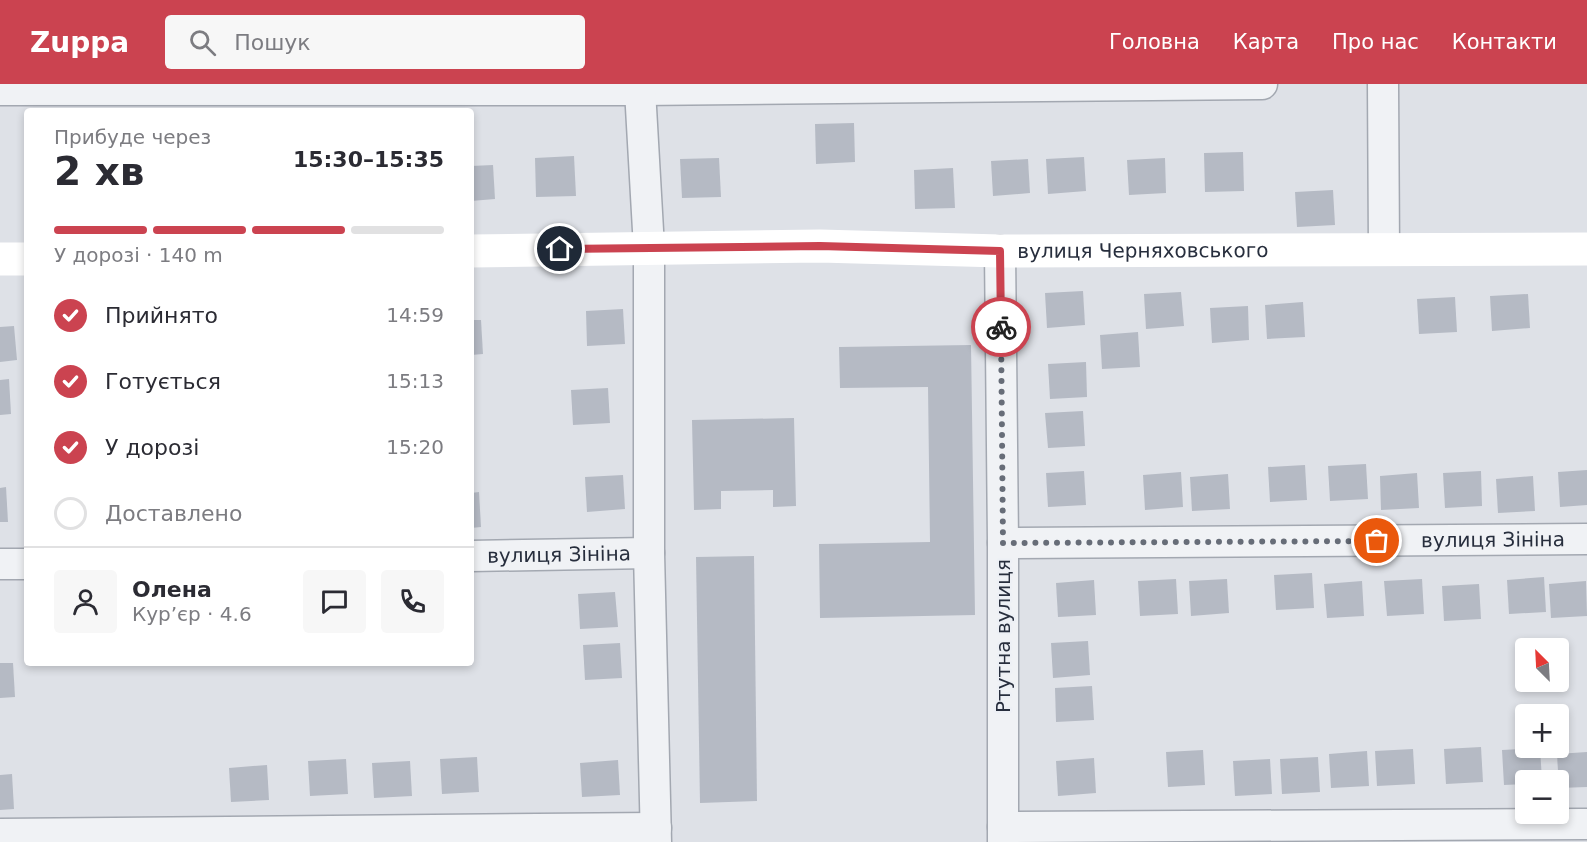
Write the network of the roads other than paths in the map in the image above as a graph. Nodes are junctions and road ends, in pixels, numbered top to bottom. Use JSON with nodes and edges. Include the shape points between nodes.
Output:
{"nodes":[{"id":1,"x":1262,"y":84,"type":"edge"},
{"id":2,"x":1383,"y":84,"type":"edge"},
{"id":3,"x":157,"y":87,"type":"edge"},
{"id":4,"x":0,"y":90,"type":"edge"},
{"id":5,"x":640,"y":90,"type":"junction"},
{"id":6,"x":649,"y":248,"type":"junction"},
{"id":7,"x":1384,"y":249,"type":"junction"},
{"id":8,"x":1587,"y":249,"type":"edge"},
{"id":9,"x":474,"y":251,"type":"edge"},
{"id":10,"x":1000,"y":251,"type":"junction"},
{"id":11,"x":0,"y":259,"type":"edge"},
{"id":12,"x":24,"y":259,"type":"edge"},
{"id":13,"x":1587,"y":539,"type":"edge"},
{"id":14,"x":1003,"y":543,"type":"junction"},
{"id":15,"x":649,"y":553,"type":"junction"},
{"id":16,"x":474,"y":556,"type":"edge"},
{"id":17,"x":0,"y":564,"type":"edge"},
{"id":18,"x":24,"y":564,"type":"edge"},
{"id":19,"x":1587,"y":824,"type":"edge"},
{"id":20,"x":0,"y":834,"type":"edge"},
{"id":21,"x":656,"y":835,"type":"edge"},
{"id":22,"x":1003,"y":835,"type":"edge"}],
"edges":[{"from":1,"to":5,"type":"street"},
{"from":2,"to":7,"type":"street"},
{"from":3,"to":4,"type":"street"},
{"from":3,"to":5,"type":"street"},
{"from":5,"to":6,"type":"street"},
{"from":6,"to":9,"type":"main road","name":"вулиця Черняховського"},
{"from":6,"to":10,"type":"main road","name":"вулиця Черняховського","via":[[820,246]]},
{"from":6,"to":15,"type":"street"},
{"from":7,"to":8,"type":"main road","name":"вулиця Черняховського"},
{"from":7,"to":10,"type":"main road","name":"вулиця Черняховського"},
{"from":10,"to":14,"type":"street","name":"Ртутна вулиця"},
{"from":11,"to":12,"type":"main road"},
{"from":13,"to":14,"type":"street","name":"вулиця Зініна"},
{"from":14,"to":22,"type":"street","name":"Ртутна вулиця"},
{"from":15,"to":16,"type":"street","name":"вулиця Зініна"},
{"from":15,"to":21,"type":"street"},
{"from":17,"to":18,"type":"street"},
{"from":19,"to":22,"type":"street"},
{"from":20,"to":21,"type":"street"}]}
